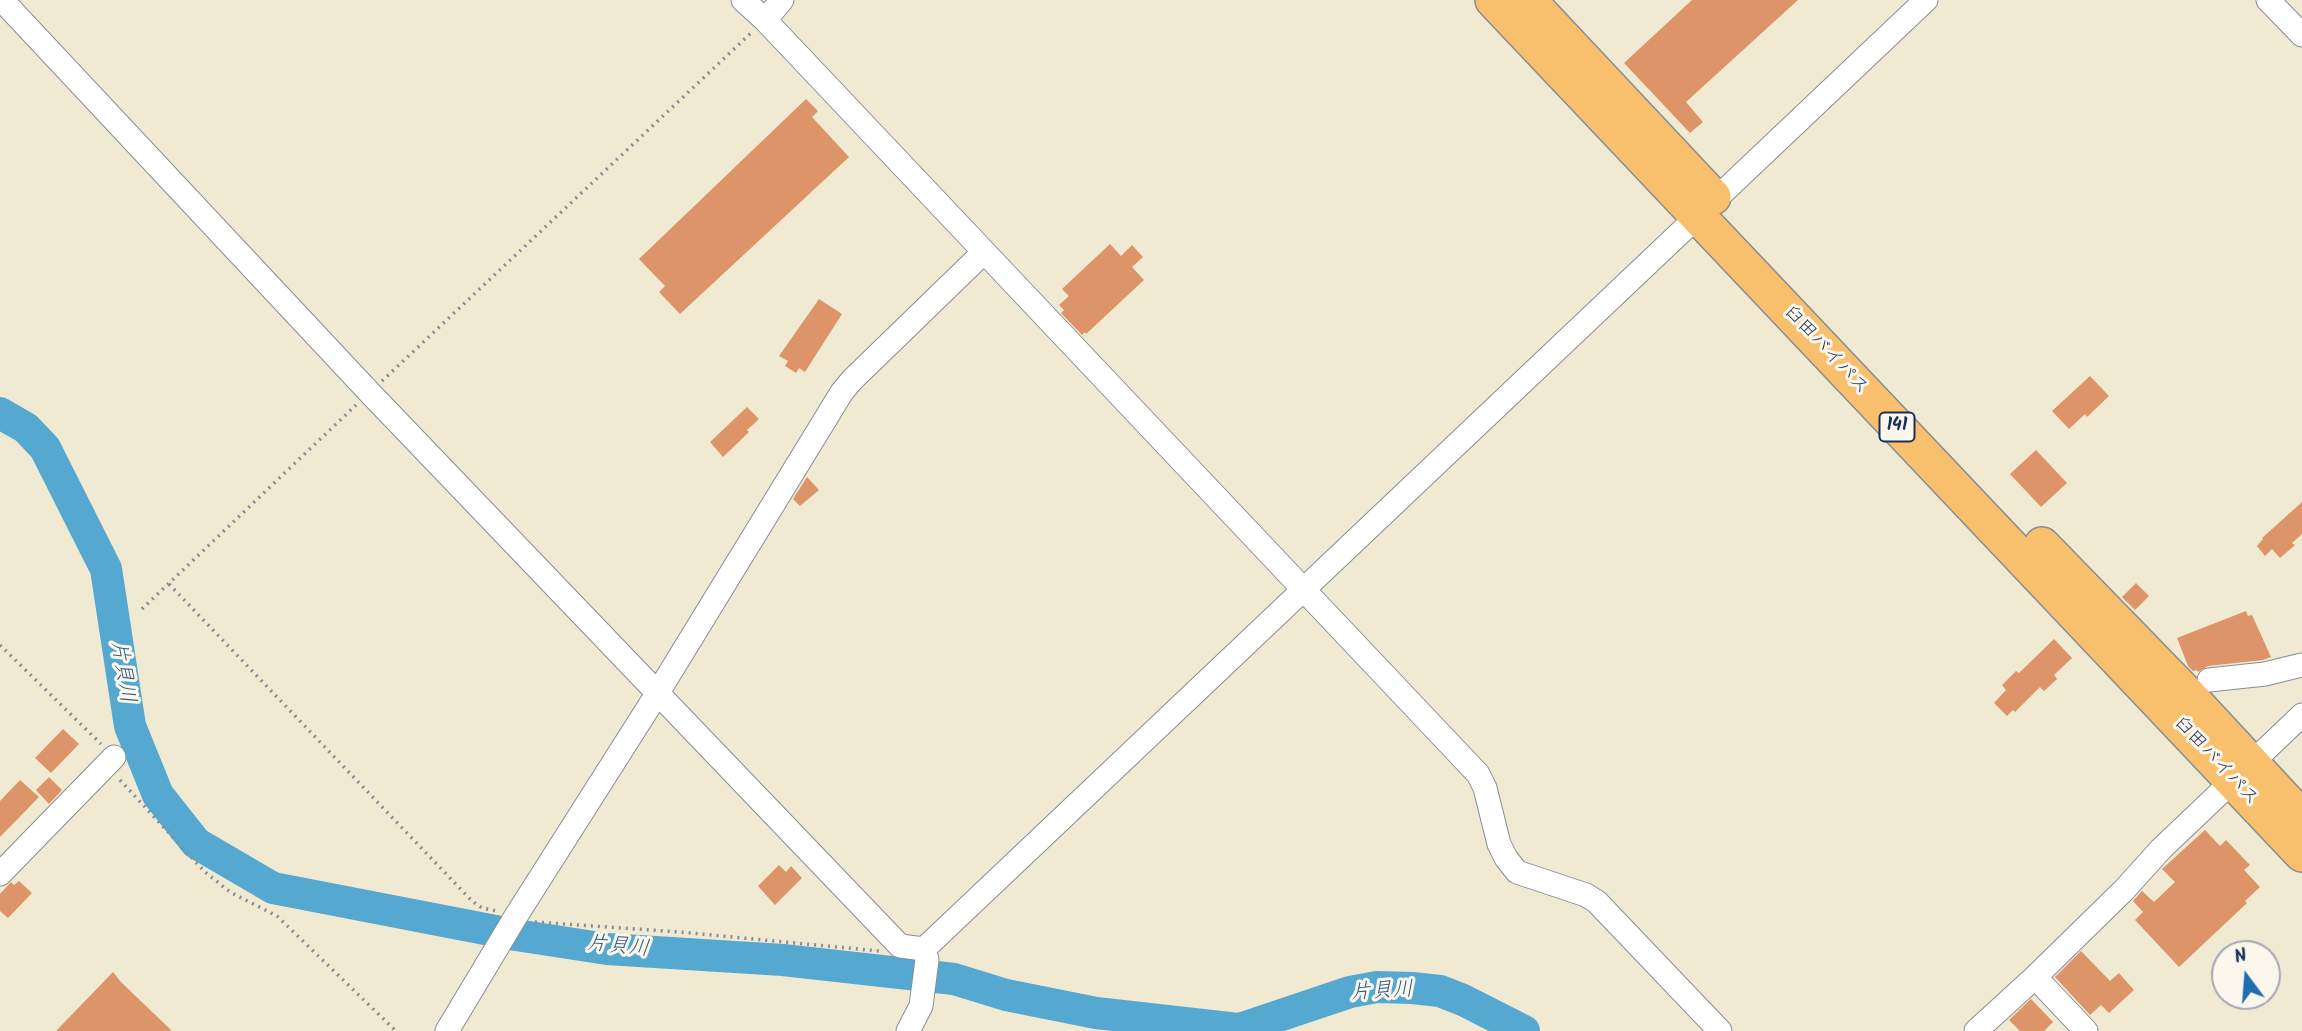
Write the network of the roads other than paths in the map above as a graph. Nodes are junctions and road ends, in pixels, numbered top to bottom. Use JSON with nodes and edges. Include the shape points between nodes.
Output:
{"nodes":[{"id":1,"x":2,"y":0,"type":"edge"},
{"id":2,"x":743,"y":0,"type":"edge"},
{"id":3,"x":782,"y":0,"type":"edge"},
{"id":4,"x":1493,"y":0,"type":"edge"},
{"id":5,"x":1528,"y":0,"type":"edge"},
{"id":6,"x":1926,"y":0,"type":"edge"},
{"id":7,"x":2268,"y":0,"type":"edge"},
{"id":8,"x":765,"y":20,"type":"junction"},
{"id":9,"x":2302,"y":35,"type":"edge"},
{"id":10,"x":1707,"y":208,"type":"junction"},
{"id":11,"x":984,"y":252,"type":"junction"},
{"id":12,"x":1303,"y":590,"type":"junction"},
{"id":13,"x":2302,"y":665,"type":"edge"},
{"id":14,"x":2209,"y":680,"type":"dead end"},
{"id":15,"x":657,"y":694,"type":"junction"},
{"id":16,"x":2302,"y":715,"type":"edge"},
{"id":17,"x":110,"y":761,"type":"road end"},
{"id":18,"x":2242,"y":773,"type":"junction"},
{"id":19,"x":2302,"y":818,"type":"edge"},
{"id":20,"x":2302,"y":854,"type":"edge"},
{"id":21,"x":0,"y":874,"type":"edge"},
{"id":22,"x":921,"y":952,"type":"junction"},
{"id":23,"x":2035,"y":978,"type":"junction"},
{"id":24,"x":447,"y":1031,"type":"edge"},
{"id":25,"x":908,"y":1031,"type":"edge"},
{"id":26,"x":1720,"y":1031,"type":"edge"},
{"id":27,"x":1976,"y":1031,"type":"edge"},
{"id":28,"x":2086,"y":1031,"type":"edge"}],
"edges":[{"from":1,"to":15,"type":"street"},
{"from":2,"to":8,"type":"street"},
{"from":3,"to":8,"type":"street"},
{"from":4,"to":10,"type":"highway","name":"臼田バイパス","number":"141"},
{"from":5,"to":10,"type":"highway","name":"臼田バイパス","number":"141"},
{"from":6,"to":10,"type":"street"},
{"from":7,"to":9,"type":"street"},
{"from":8,"to":11,"type":"street"},
{"from":10,"to":12,"type":"street"},
{"from":10,"to":18,"type":"highway","name":"臼田バイパス","number":"141","via":[[1972,473]]},
{"from":11,"to":12,"type":"street"},
{"from":11,"to":15,"type":"street","via":[[842,392]]},
{"from":12,"to":22,"type":"street"},
{"from":12,"to":26,"type":"street","via":[[1478,774],[1499,844],[1517,872],[1597,902]]},
{"from":13,"to":14,"type":"street"},
{"from":15,"to":22,"type":"street","via":[[900,946]]},
{"from":15,"to":24,"type":"street"},
{"from":16,"to":18,"type":"street"},
{"from":17,"to":21,"type":"street"},
{"from":18,"to":19,"type":"highway","name":"臼田バイパス","number":"141"},
{"from":18,"to":20,"type":"highway","name":"臼田バイパス","number":"141"},
{"from":18,"to":23,"type":"street"},
{"from":22,"to":25,"type":"street","via":[[919,1013]]},
{"from":23,"to":27,"type":"street"},
{"from":23,"to":28,"type":"street"}]}
